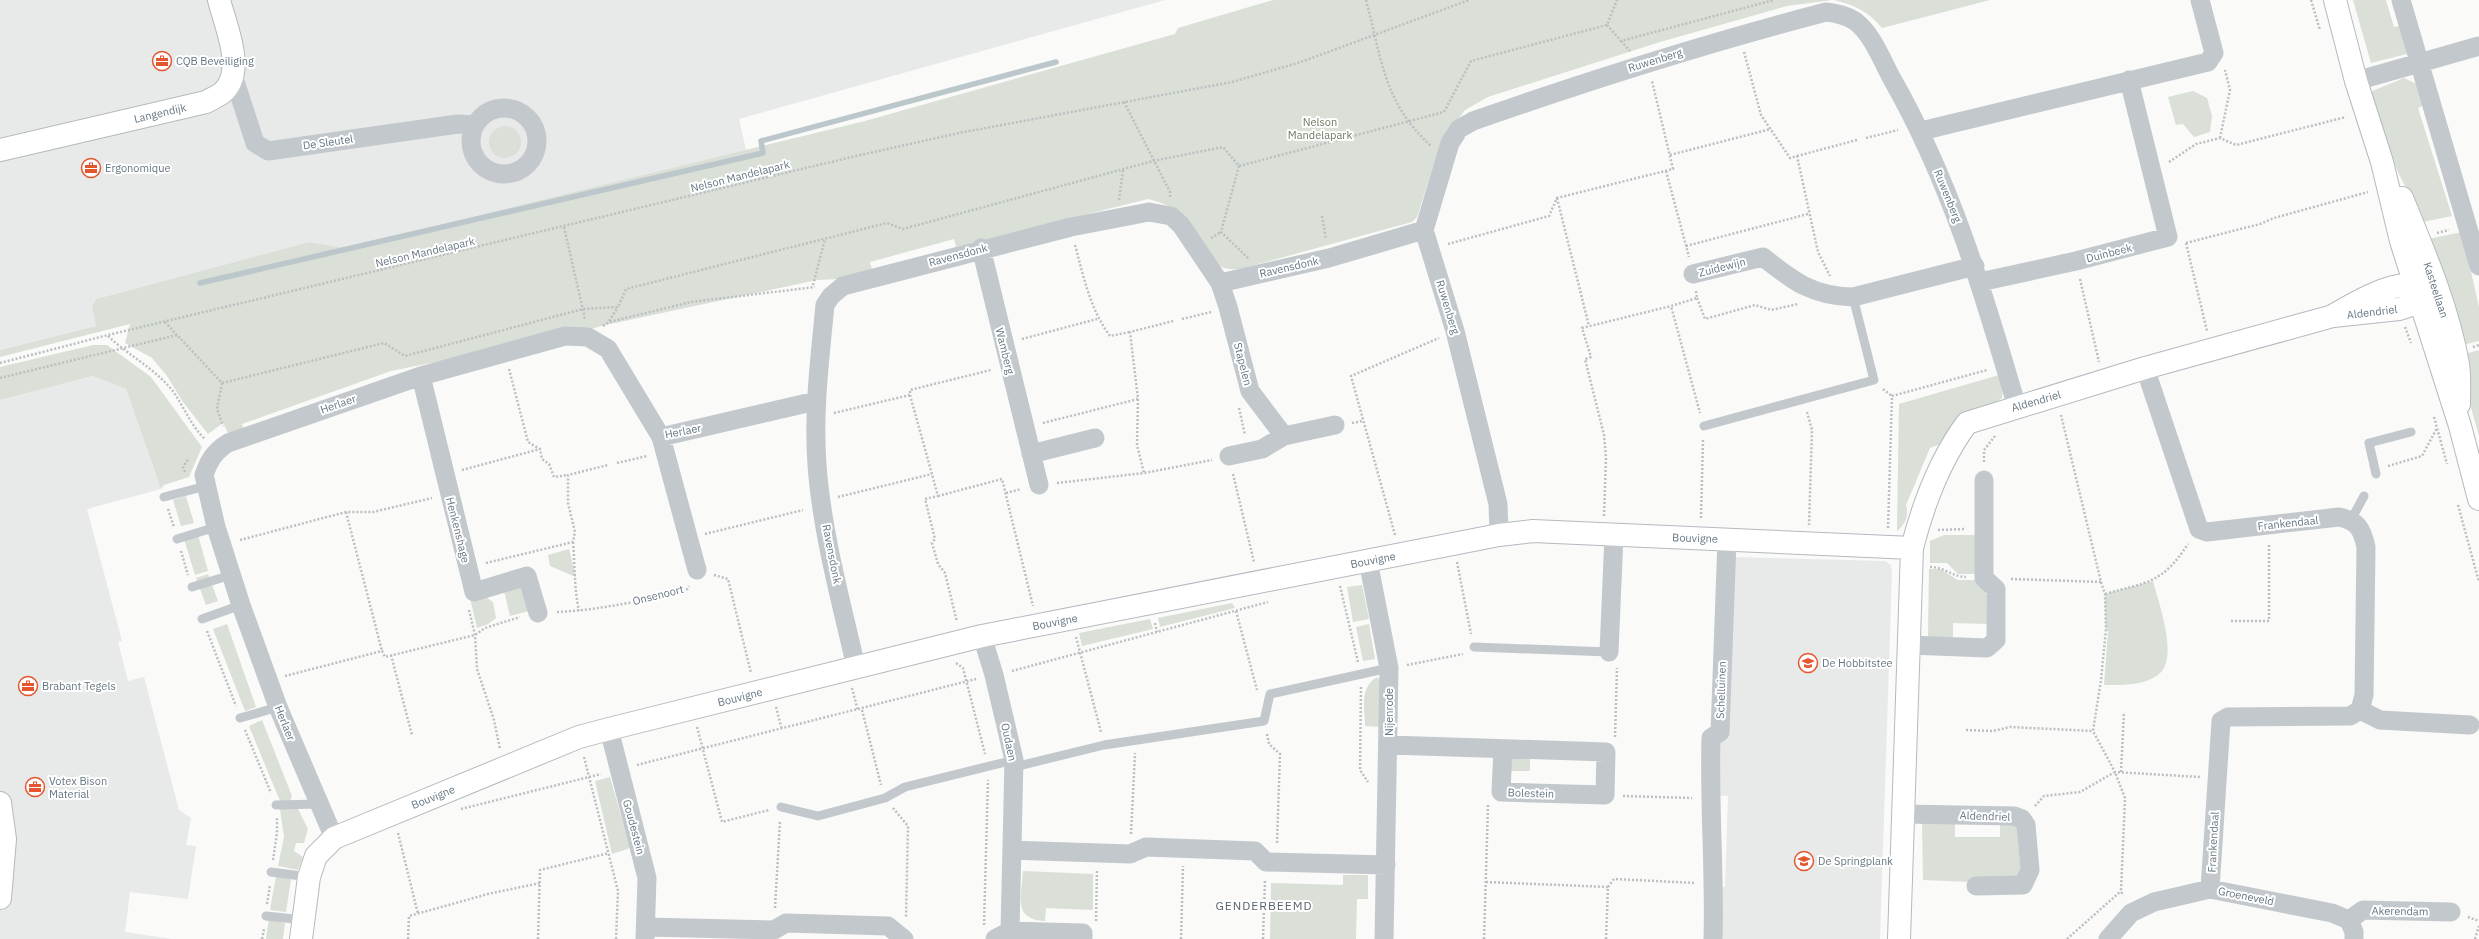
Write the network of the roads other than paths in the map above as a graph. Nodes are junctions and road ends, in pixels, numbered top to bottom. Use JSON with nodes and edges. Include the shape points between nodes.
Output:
{"nodes":[{"id":1,"x":219,"y":0,"type":"edge"},
{"id":2,"x":2200,"y":0,"type":"edge"},
{"id":3,"x":2335,"y":0,"type":"edge"},
{"id":4,"x":2401,"y":0,"type":"edge"},
{"id":5,"x":2479,"y":46,"type":"edge"},
{"id":6,"x":2419,"y":62,"type":"junction"},
{"id":7,"x":233,"y":75,"type":"junction"},
{"id":8,"x":2130,"y":80,"type":"junction"},
{"id":9,"x":2356,"y":80,"type":"junction"},
{"id":10,"x":475,"y":125,"type":"dead end"},
{"id":11,"x":1920,"y":128,"type":"junction"},
{"id":12,"x":0,"y":150,"type":"edge"},
{"id":13,"x":2382,"y":162,"type":"junction"},
{"id":14,"x":1424,"y":230,"type":"junction"},
{"id":15,"x":981,"y":248,"type":"junction"},
{"id":16,"x":2479,"y":266,"type":"edge"},
{"id":17,"x":1693,"y":274,"type":"road end"},
{"id":18,"x":1977,"y":274,"type":"junction"},
{"id":19,"x":1220,"y":282,"type":"junction"},
{"id":20,"x":2437,"y":288,"type":"junction"},
{"id":21,"x":2417,"y":292,"type":"junction"},
{"id":22,"x":1847,"y":297,"type":"junction"},
{"id":23,"x":2145,"y":368,"type":"junction"},
{"id":24,"x":421,"y":376,"type":"junction"},
{"id":25,"x":2017,"y":407,"type":"junction"},
{"id":26,"x":816,"y":409,"type":"junction"},
{"id":27,"x":1335,"y":425,"type":"dead end"},
{"id":28,"x":1704,"y":426,"type":"road end"},
{"id":29,"x":2460,"y":426,"type":"junction"},
{"id":30,"x":2411,"y":432,"type":"dead end"},
{"id":31,"x":1284,"y":436,"type":"junction"},
{"id":32,"x":1095,"y":438,"type":"dead end"},
{"id":33,"x":664,"y":444,"type":"junction"},
{"id":34,"x":1031,"y":454,"type":"junction"},
{"id":35,"x":1229,"y":456,"type":"road end"},
{"id":36,"x":2376,"y":472,"type":"road end"},
{"id":37,"x":1984,"y":480,"type":"road end"},
{"id":38,"x":1039,"y":485,"type":"road end"},
{"id":39,"x":206,"y":486,"type":"junction"},
{"id":40,"x":2364,"y":496,"type":"dead end"},
{"id":41,"x":164,"y":497,"type":"dead end"},
{"id":42,"x":2479,"y":499,"type":"edge"},
{"id":43,"x":2351,"y":520,"type":"junction"},
{"id":44,"x":1499,"y":535,"type":"junction"},
{"id":45,"x":1609,"y":535,"type":"junction"},
{"id":46,"x":219,"y":536,"type":"junction"},
{"id":47,"x":177,"y":538,"type":"dead end"},
{"id":48,"x":1726,"y":540,"type":"junction"},
{"id":49,"x":1913,"y":548,"type":"junction"},
{"id":50,"x":1369,"y":569,"type":"junction"},
{"id":51,"x":697,"y":570,"type":"road end"},
{"id":52,"x":231,"y":575,"type":"junction"},
{"id":53,"x":192,"y":587,"type":"dead end"},
{"id":54,"x":241,"y":605,"type":"junction"},
{"id":55,"x":538,"y":613,"type":"road end"},
{"id":56,"x":202,"y":619,"type":"dead end"},
{"id":57,"x":972,"y":639,"type":"junction"},
{"id":58,"x":1909,"y":645,"type":"junction"},
{"id":59,"x":1474,"y":648,"type":"road end"},
{"id":60,"x":1609,"y":652,"type":"joint"},
{"id":61,"x":856,"y":667,"type":"junction"},
{"id":62,"x":1389,"y":668,"type":"junction"},
{"id":63,"x":278,"y":707,"type":"junction"},
{"id":64,"x":2360,"y":710,"type":"junction"},
{"id":65,"x":240,"y":718,"type":"dead end"},
{"id":66,"x":2470,"y":725,"type":"dead end"},
{"id":67,"x":609,"y":729,"type":"junction"},
{"id":68,"x":1389,"y":745,"type":"junction"},
{"id":69,"x":1502,"y":748,"type":"junction"},
{"id":70,"x":1014,"y":763,"type":"junction"},
{"id":71,"x":0,"y":803,"type":"edge"},
{"id":72,"x":319,"y":804,"type":"junction"},
{"id":73,"x":276,"y":805,"type":"dead end"},
{"id":74,"x":781,"y":807,"type":"road end"},
{"id":75,"x":1903,"y":814,"type":"junction"},
{"id":76,"x":334,"y":838,"type":"junction"},
{"id":77,"x":1012,"y":850,"type":"junction"},
{"id":78,"x":1386,"y":865,"type":"junction"},
{"id":79,"x":271,"y":872,"type":"dead end"},
{"id":80,"x":309,"y":877,"type":"junction"},
{"id":81,"x":1976,"y":886,"type":"dead end"},
{"id":82,"x":2210,"y":889,"type":"junction"},
{"id":83,"x":0,"y":898,"type":"edge"},
{"id":84,"x":2450,"y":912,"type":"dead end"},
{"id":85,"x":266,"y":916,"type":"dead end"},
{"id":86,"x":2349,"y":920,"type":"junction"},
{"id":87,"x":302,"y":930,"type":"edge"},
{"id":88,"x":905,"y":932,"type":"edge"},
{"id":89,"x":996,"y":932,"type":"edge"},
{"id":90,"x":646,"y":933,"type":"edge"},
{"id":91,"x":1083,"y":936,"type":"edge"},
{"id":92,"x":1384,"y":939,"type":"edge"},
{"id":93,"x":1713,"y":939,"type":"edge"},
{"id":94,"x":1900,"y":939,"type":"edge"},
{"id":95,"x":2108,"y":939,"type":"edge"},
{"id":96,"x":2354,"y":939,"type":"edge"}],
"edges":[{"from":1,"to":7,"type":"street","via":[[233,59]]},
{"from":2,"to":8,"type":"street","via":[[2214,53],[2208,62]]},
{"from":3,"to":9,"type":"street","name":"Kasteellaan"},
{"from":4,"to":6,"type":"street"},
{"from":5,"to":6,"type":"street"},
{"from":6,"to":9,"type":"street"},
{"from":6,"to":16,"type":"street"},
{"from":7,"to":10,"type":"street","name":"De Sleutel","via":[[255,143],[268,151],[458,124]]},
{"from":7,"to":12,"type":"street","name":"Langendijk","via":[[223,92],[206,102]]},
{"from":8,"to":11,"type":"street"},
{"from":8,"to":18,"type":"street","name":"Duinbeek","via":[[2168,238],[2076,261]]},
{"from":9,"to":13,"type":"street","name":"Kasteellaan"},
{"from":11,"to":14,"type":"street","name":"Ruwenberg","via":[[1867,34],[1854,21],[1838,13],[1826,12],[1739,34],[1647,62],[1473,120],[1458,129],[1445,158]]},
{"from":11,"to":18,"type":"street","name":"Ruwenberg"},
{"from":13,"to":20,"type":"street","name":"Kasteellaan","via":[[2396,186]]},
{"from":13,"to":21,"type":"street","name":"Kasteellaan","via":[[2401,241]]},
{"from":14,"to":19,"type":"street","name":"Ravensdonk","via":[[1329,258]]},
{"from":14,"to":44,"type":"street","name":"Ruwenberg","via":[[1455,331],[1498,504]]},
{"from":15,"to":19,"type":"street","name":"Ravensdonk","via":[[1149,212],[1171,216],[1181,225]]},
{"from":15,"to":26,"type":"street","name":"Ravensdonk","via":[[843,286],[831,296],[826,305]]},
{"from":15,"to":34,"type":"street","name":"Wamberg"},
{"from":17,"to":22,"type":"street","name":"Zuidewijn","via":[[1763,257],[1803,287]]},
{"from":18,"to":22,"type":"street","name":"Zuidewijn"},
{"from":18,"to":25,"type":"street","name":"Ruwenberg"},
{"from":19,"to":31,"type":"street","name":"Stapelen","via":[[1250,391]]},
{"from":20,"to":21,"type":"street"},
{"from":20,"to":29,"type":"street","name":"Kasteellaan","via":[[2458,366]]},
{"from":21,"to":23,"type":"street","name":"Aldendriel","via":[[2363,298],[2333,316]]},
{"from":21,"to":29,"type":"street","name":"Kasteellaan"},
{"from":22,"to":28,"type":"lane","via":[[1874,380]]},
{"from":23,"to":25,"type":"street","name":"Aldendriel"},
{"from":23,"to":43,"type":"street","name":"Frankendaal","via":[[2199,528],[2207,532],[2339,517]]},
{"from":24,"to":33,"type":"street","name":"Herlaer","via":[[565,336],[588,337],[608,349]]},
{"from":24,"to":39,"type":"street","name":"Herlaer","via":[[228,442],[217,450],[208,463],[204,475]]},
{"from":24,"to":55,"type":"street","name":"Henkenshage","via":[[474,592],[527,576]]},
{"from":25,"to":49,"type":"street","name":"Aldendriel","via":[[1966,423],[1951,444]]},
{"from":26,"to":33,"type":"street","name":"Herlaer"},
{"from":26,"to":61,"type":"street","name":"Ravensdonk","via":[[817,465],[822,503]]},
{"from":27,"to":31,"type":"street"},
{"from":29,"to":42,"type":"street","name":"Kasteellaan"},
{"from":30,"to":36,"type":"lane","via":[[2369,443]]},
{"from":31,"to":35,"type":"street","via":[[1262,449]]},
{"from":32,"to":34,"type":"street"},
{"from":33,"to":51,"type":"street"},
{"from":34,"to":38,"type":"street","name":"Wamberg"},
{"from":37,"to":58,"type":"street","via":[[1984,578],[1996,589],[1996,640],[1987,648]]},
{"from":39,"to":41,"type":"lane"},
{"from":39,"to":46,"type":"street","name":"Herlaer"},
{"from":40,"to":43,"type":"lane"},
{"from":43,"to":64,"type":"street","via":[[2361,528],[2366,546],[2364,695]]},
{"from":44,"to":45,"type":"street","name":"Bouvigne","via":[[1533,531]]},
{"from":44,"to":50,"type":"street","name":"Bouvigne","via":[[1400,555]]},
{"from":45,"to":48,"type":"street","name":"Bouvigne"},
{"from":45,"to":60,"type":"street"},
{"from":46,"to":47,"type":"lane"},
{"from":46,"to":52,"type":"street","name":"Herlaer"},
{"from":48,"to":49,"type":"street","name":"Bouvigne"},
{"from":48,"to":93,"type":"street","name":"Schelluinen","via":[[1720,732],[1711,738],[1709,799],[1715,884]]},
{"from":49,"to":58,"type":"street","name":"Aldendriel"},
{"from":50,"to":57,"type":"street","name":"Bouvigne","via":[[1259,582]]},
{"from":50,"to":62,"type":"street","name":"Nijenrode"},
{"from":52,"to":53,"type":"lane"},
{"from":52,"to":54,"type":"street","name":"Herlaer"},
{"from":54,"to":56,"type":"lane"},
{"from":54,"to":63,"type":"street","name":"Herlaer"},
{"from":57,"to":61,"type":"street","name":"Bouvigne"},
{"from":57,"to":70,"type":"street","name":"Oudaen","via":[[994,675]]},
{"from":58,"to":75,"type":"street","name":"Aldendriel"},
{"from":59,"to":60,"type":"lane"},
{"from":61,"to":67,"type":"street","name":"Bouvigne"},
{"from":62,"to":68,"type":"street","name":"Nijenrode"},
{"from":62,"to":70,"type":"lane","via":[[1270,694],[1264,721],[1104,745]]},
{"from":63,"to":65,"type":"lane"},
{"from":63,"to":72,"type":"street","name":"Herlaer"},
{"from":64,"to":66,"type":"street","via":[[2380,720]]},
{"from":64,"to":82,"type":"street","name":"Frankendaal","via":[[2350,716],[2228,717],[2221,721]]},
{"from":67,"to":76,"type":"street","name":"Bouvigne","via":[[579,737]]},
{"from":67,"to":90,"type":"street","name":"Goudestein","via":[[647,878]]},
{"from":68,"to":69,"type":"street"},
{"from":68,"to":78,"type":"street","name":"Nijenrode"},
{"from":69,"to":69,"type":"street","name":"Bolestein","via":[[1606,752],[1605,795],[1501,792]]},
{"from":70,"to":74,"type":"lane","via":[[988,766],[906,787],[885,798],[818,816]]},
{"from":70,"to":77,"type":"street","name":"Oudaen"},
{"from":71,"to":83,"type":"street","via":[[5,839]]},
{"from":72,"to":73,"type":"lane"},
{"from":72,"to":76,"type":"street","name":"Herlaer"},
{"from":75,"to":81,"type":"street","name":"Aldendriel","via":[[2014,816],[2022,819],[2026,825],[2030,870],[2023,885]]},
{"from":75,"to":94,"type":"street","name":"Aldendriel"},
{"from":76,"to":80,"type":"street","name":"Bouvigne","via":[[316,856]]},
{"from":77,"to":78,"type":"street","via":[[1130,854],[1146,847],[1183,848],[1255,851],[1271,862]]},
{"from":77,"to":89,"type":"street","name":"Oudaen"},
{"from":78,"to":92,"type":"street","name":"Nijenrode"},
{"from":79,"to":80,"type":"lane"},
{"from":80,"to":87,"type":"street","name":"Bouvigne"},
{"from":82,"to":86,"type":"street","name":"Groeneveld","via":[[2332,913]]},
{"from":82,"to":95,"type":"street","name":"Groeneveld","via":[[2154,902],[2131,913]]},
{"from":84,"to":86,"type":"street","name":"Akerendam","via":[[2363,910]]},
{"from":85,"to":87,"type":"lane"},
{"from":86,"to":96,"type":"street"},
{"from":88,"to":90,"type":"street","name":"Goudestein","via":[[888,926],[780,927]]},
{"from":89,"to":91,"type":"street"}]}
